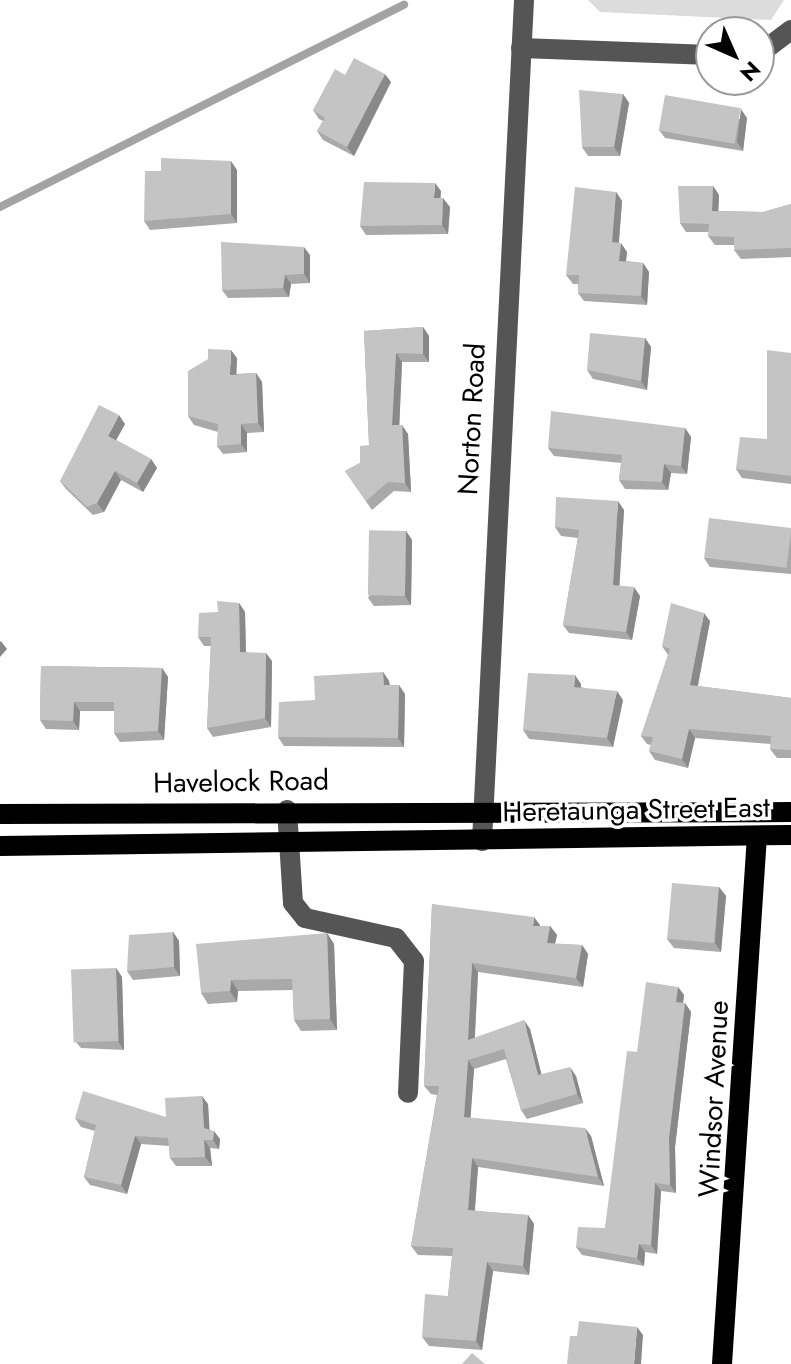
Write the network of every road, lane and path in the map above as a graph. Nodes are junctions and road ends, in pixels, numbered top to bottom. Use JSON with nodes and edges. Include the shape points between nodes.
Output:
{"nodes":[{"id":1,"x":524,"y":0,"type":"edge"},
{"id":2,"x":521,"y":48,"type":"junction"},
{"id":3,"x":695,"y":54,"type":"edge"},
{"id":4,"x":483,"y":807,"type":"junction"},
{"id":5,"x":287,"y":810,"type":"junction"},
{"id":6,"x":791,"y":812,"type":"edge"},
{"id":7,"x":0,"y":814,"type":"edge"},
{"id":8,"x":791,"y":835,"type":"edge"},
{"id":9,"x":757,"y":836,"type":"junction"},
{"id":10,"x":482,"y":841,"type":"junction"},
{"id":11,"x":287,"y":843,"type":"junction"},
{"id":12,"x":0,"y":846,"type":"edge"},
{"id":13,"x":408,"y":1093,"type":"dead end"},
{"id":14,"x":722,"y":1364,"type":"edge"}],
"edges":[{"from":1,"to":2,"type":"street","name":"Norton Road"},
{"from":2,"to":3,"type":"street"},
{"from":2,"to":4,"type":"street","name":"Norton Road"},
{"from":4,"to":5,"type":"main road","name":"Havelock Road"},
{"from":4,"to":6,"type":"main road","name":"Heretaunga Street East"},
{"from":4,"to":10,"type":"street","name":"Norton Road"},
{"from":5,"to":7,"type":"main road","name":"Havelock Road"},
{"from":5,"to":11,"type":"street"},
{"from":8,"to":9,"type":"main road","name":"Heretaunga Street East"},
{"from":9,"to":10,"type":"main road","name":"Heretaunga Street East"},
{"from":9,"to":14,"type":"main road","name":"Windsor Avenue"},
{"from":10,"to":11,"type":"main road"},
{"from":11,"to":12,"type":"main road"},
{"from":11,"to":13,"type":"street","via":[[293,903],[305,918],[396,938],[414,961]]}]}
